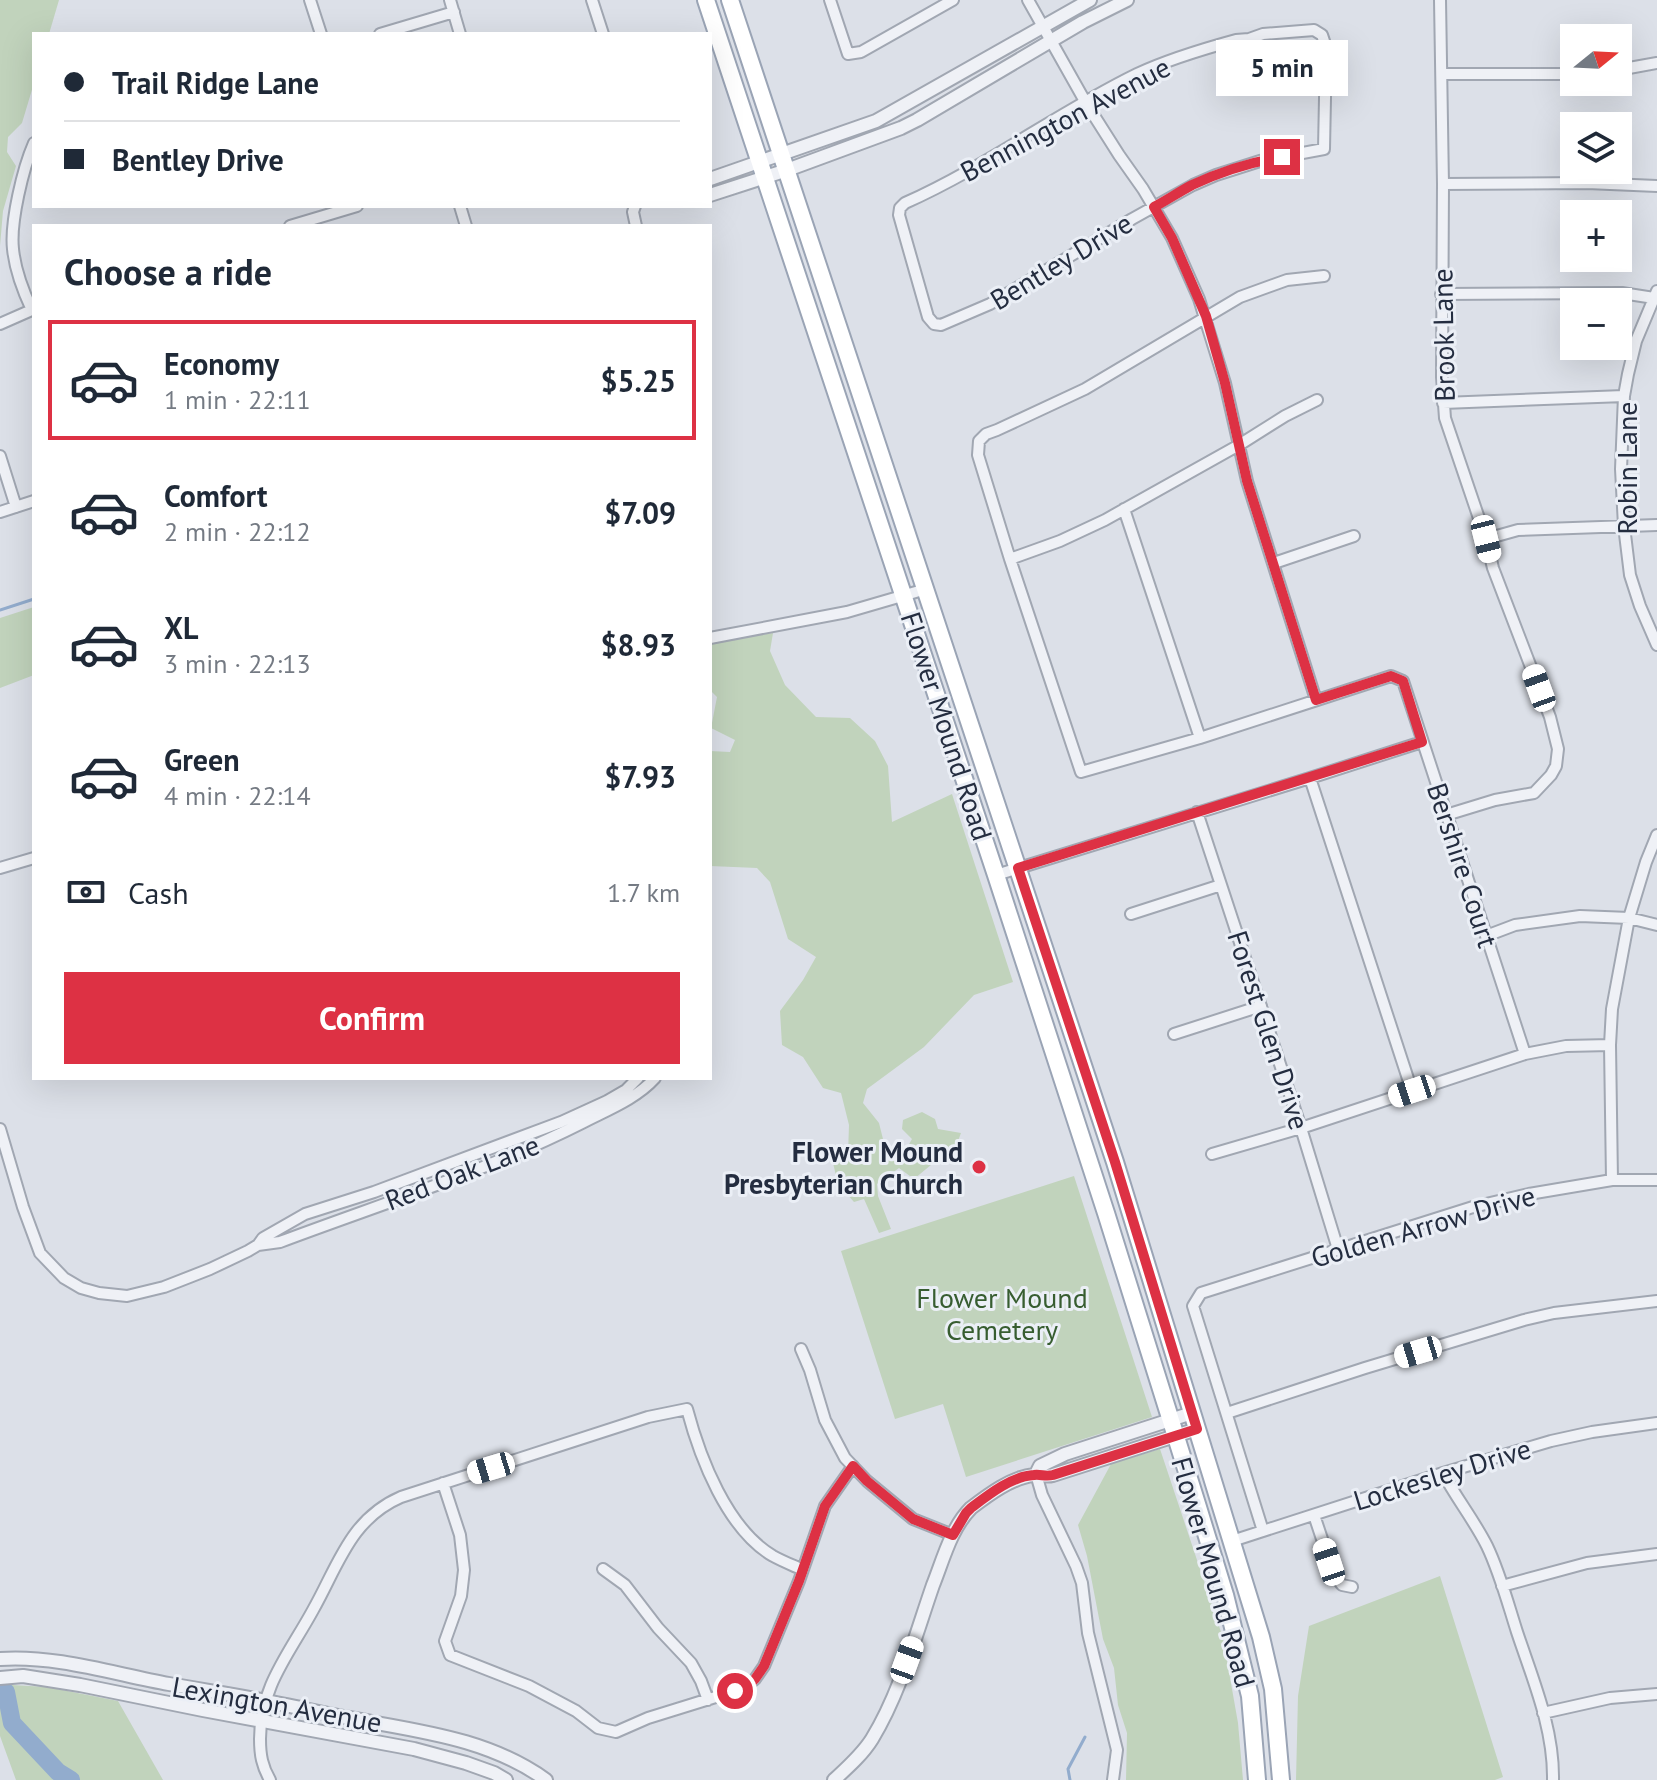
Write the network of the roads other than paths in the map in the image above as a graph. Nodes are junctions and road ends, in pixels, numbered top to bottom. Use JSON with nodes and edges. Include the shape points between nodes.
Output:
{"nodes":[{"id":1,"x":310,"y":0,"type":"edge"},
{"id":2,"x":450,"y":0,"type":"edge"},
{"id":3,"x":592,"y":0,"type":"edge"},
{"id":4,"x":706,"y":0,"type":"edge"},
{"id":5,"x":730,"y":0,"type":"edge"},
{"id":6,"x":830,"y":0,"type":"edge"},
{"id":7,"x":953,"y":0,"type":"edge"},
{"id":8,"x":1028,"y":0,"type":"edge"},
{"id":9,"x":1090,"y":0,"type":"edge"},
{"id":10,"x":1127,"y":0,"type":"edge"},
{"id":11,"x":1440,"y":0,"type":"edge"},
{"id":12,"x":454,"y":12,"type":"junction"},
{"id":13,"x":1043,"y":28,"type":"junction"},
{"id":14,"x":320,"y":32,"type":"edge"},
{"id":15,"x":387,"y":32,"type":"edge"},
{"id":16,"x":459,"y":32,"type":"edge"},
{"id":17,"x":602,"y":32,"type":"edge"},
{"id":18,"x":1050,"y":41,"type":"junction"},
{"id":19,"x":1657,"y":63,"type":"edge"},
{"id":20,"x":1632,"y":67,"type":"edge"},
{"id":21,"x":1442,"y":74,"type":"junction"},
{"id":22,"x":1560,"y":74,"type":"edge"},
{"id":23,"x":1086,"y":103,"type":"junction"},
{"id":24,"x":32,"y":148,"type":"edge"},
{"id":25,"x":1324,"y":149,"type":"joint"},
{"id":26,"x":784,"y":162,"type":"junction"},
{"id":27,"x":762,"y":170,"type":"junction"},
{"id":28,"x":712,"y":179,"type":"edge"},
{"id":29,"x":1443,"y":184,"type":"junction"},
{"id":30,"x":1657,"y":186,"type":"edge"},
{"id":31,"x":712,"y":194,"type":"edge"},
{"id":32,"x":1154,"y":207,"type":"junction"},
{"id":33,"x":350,"y":208,"type":"edge"},
{"id":34,"x":297,"y":224,"type":"edge"},
{"id":35,"x":1324,"y":276,"type":"dead end"},
{"id":36,"x":1441,"y":294,"type":"junction"},
{"id":37,"x":1656,"y":294,"type":"edge"},
{"id":38,"x":32,"y":307,"type":"edge"},
{"id":39,"x":32,"y":309,"type":"edge"},
{"id":40,"x":1206,"y":316,"type":"junction"},
{"id":41,"x":0,"y":324,"type":"edge"},
{"id":42,"x":934,"y":324,"type":"joint"},
{"id":43,"x":1624,"y":396,"type":"junction"},
{"id":44,"x":1317,"y":400,"type":"dead end"},
{"id":45,"x":1443,"y":403,"type":"junction"},
{"id":46,"x":1239,"y":445,"type":"junction"},
{"id":47,"x":0,"y":456,"type":"edge"},
{"id":48,"x":32,"y":502,"type":"edge"},
{"id":49,"x":16,"y":507,"type":"junction"},
{"id":50,"x":1124,"y":509,"type":"junction"},
{"id":51,"x":0,"y":512,"type":"edge"},
{"id":52,"x":1657,"y":525,"type":"edge"},
{"id":53,"x":1624,"y":526,"type":"junction"},
{"id":54,"x":1354,"y":536,"type":"dead end"},
{"id":55,"x":1486,"y":539,"type":"junction"},
{"id":56,"x":1010,"y":559,"type":"junction"},
{"id":57,"x":1274,"y":563,"type":"junction"},
{"id":58,"x":926,"y":589,"type":"junction"},
{"id":59,"x":904,"y":596,"type":"junction"},
{"id":60,"x":712,"y":638,"type":"edge"},
{"id":61,"x":1657,"y":645,"type":"edge"},
{"id":62,"x":1316,"y":700,"type":"junction"},
{"id":63,"x":1200,"y":738,"type":"junction"},
{"id":64,"x":1422,"y":742,"type":"junction"},
{"id":65,"x":1310,"y":778,"type":"junction"},
{"id":66,"x":1197,"y":812,"type":"junction"},
{"id":67,"x":1446,"y":815,"type":"junction"},
{"id":68,"x":1657,"y":835,"type":"edge"},
{"id":69,"x":32,"y":859,"type":"edge"},
{"id":70,"x":0,"y":868,"type":"edge"},
{"id":71,"x":1018,"y":868,"type":"junction"},
{"id":72,"x":996,"y":875,"type":"junction"},
{"id":73,"x":1221,"y":885,"type":"junction"},
{"id":74,"x":1131,"y":914,"type":"dead end"},
{"id":75,"x":1629,"y":918,"type":"junction"},
{"id":76,"x":1657,"y":925,"type":"edge"},
{"id":77,"x":1486,"y":936,"type":"junction"},
{"id":78,"x":1261,"y":1006,"type":"junction"},
{"id":79,"x":1174,"y":1034,"type":"dead end"},
{"id":80,"x":1610,"y":1045,"type":"junction"},
{"id":81,"x":1525,"y":1054,"type":"junction"},
{"id":82,"x":636,"y":1080,"type":"edge"},
{"id":83,"x":653,"y":1080,"type":"edge"},
{"id":84,"x":1412,"y":1091,"type":"junction"},
{"id":85,"x":1301,"y":1128,"type":"junction"},
{"id":86,"x":0,"y":1129,"type":"edge"},
{"id":87,"x":1212,"y":1154,"type":"dead end"},
{"id":88,"x":1115,"y":1162,"type":"junction"},
{"id":89,"x":1091,"y":1170,"type":"junction"},
{"id":90,"x":1612,"y":1180,"type":"junction"},
{"id":91,"x":1657,"y":1180,"type":"edge"},
{"id":92,"x":258,"y":1245,"type":"junction"},
{"id":93,"x":1338,"y":1249,"type":"junction"},
{"id":94,"x":1657,"y":1301,"type":"edge"},
{"id":95,"x":801,"y":1349,"type":"dead end"},
{"id":96,"x":1227,"y":1413,"type":"junction"},
{"id":97,"x":1195,"y":1421,"type":"junction"},
{"id":98,"x":1657,"y":1423,"type":"edge"},
{"id":99,"x":1174,"y":1428,"type":"junction"},
{"id":100,"x":853,"y":1466,"type":"junction"},
{"id":101,"x":1443,"y":1473,"type":"junction"},
{"id":102,"x":1036,"y":1474,"type":"junction"},
{"id":103,"x":443,"y":1483,"type":"junction"},
{"id":104,"x":1314,"y":1515,"type":"junction"},
{"id":105,"x":1263,"y":1531,"type":"junction"},
{"id":106,"x":953,"y":1535,"type":"junction"},
{"id":107,"x":1232,"y":1541,"type":"junction"},
{"id":108,"x":1657,"y":1554,"type":"edge"},
{"id":109,"x":603,"y":1569,"type":"dead end"},
{"id":110,"x":801,"y":1569,"type":"junction"},
{"id":111,"x":1502,"y":1586,"type":"junction"},
{"id":112,"x":1352,"y":1587,"type":"dead end"},
{"id":113,"x":0,"y":1659,"type":"edge"},
{"id":114,"x":0,"y":1678,"type":"edge"},
{"id":115,"x":1657,"y":1694,"type":"edge"},
{"id":116,"x":265,"y":1700,"type":"junction"},
{"id":117,"x":708,"y":1700,"type":"junction"},
{"id":118,"x":1543,"y":1713,"type":"junction"},
{"id":119,"x":260,"y":1720,"type":"junction"},
{"id":120,"x":270,"y":1780,"type":"edge"},
{"id":121,"x":506,"y":1780,"type":"edge"},
{"id":122,"x":546,"y":1780,"type":"edge"},
{"id":123,"x":834,"y":1780,"type":"edge"},
{"id":124,"x":1113,"y":1780,"type":"edge"},
{"id":125,"x":1257,"y":1780,"type":"edge"},
{"id":126,"x":1281,"y":1780,"type":"edge"},
{"id":127,"x":1553,"y":1780,"type":"edge"}],
"edges":[{"from":1,"to":14,"type":"street"},
{"from":2,"to":12,"type":"street"},
{"from":3,"to":17,"type":"street"},
{"from":4,"to":27,"type":"main road","name":"Flower Mound Road"},
{"from":5,"to":26,"type":"main road","name":"Flower Mound Road"},
{"from":6,"to":7,"type":"street","via":[[848,54],[861,52]]},
{"from":8,"to":13,"type":"street"},
{"from":9,"to":13,"type":"street"},
{"from":10,"to":18,"type":"street"},
{"from":11,"to":21,"type":"street","name":"Brook Lane"},
{"from":12,"to":15,"type":"street"},
{"from":12,"to":16,"type":"street"},
{"from":13,"to":18,"type":"street"},
{"from":13,"to":26,"type":"street","via":[[894,112]]},
{"from":18,"to":23,"type":"street"},
{"from":18,"to":26,"type":"street","via":[[917,120],[880,136]]},
{"from":19,"to":20,"type":"street"},
{"from":21,"to":22,"type":"street"},
{"from":21,"to":29,"type":"street","name":"Brook Lane"},
{"from":23,"to":25,"type":"street","name":"Bennington Avenue","via":[[1159,64],[1216,45],[1314,30],[1326,47]]},
{"from":23,"to":32,"type":"street"},
{"from":23,"to":42,"type":"street","name":"Bennington Avenue","via":[[900,208]]},
{"from":24,"to":38,"type":"street","via":[[13,231],[14,260]]},
{"from":25,"to":32,"type":"street","name":"Bentley Drive","via":[[1216,175]]},
{"from":26,"to":27,"type":"street"},
{"from":26,"to":58,"type":"main road","name":"Flower Mound Road"},
{"from":27,"to":28,"type":"street"},
{"from":27,"to":31,"type":"street"},
{"from":27,"to":59,"type":"main road","name":"Flower Mound Road"},
{"from":29,"to":30,"type":"street"},
{"from":29,"to":36,"type":"street","name":"Brook Lane"},
{"from":32,"to":40,"type":"street"},
{"from":32,"to":42,"type":"street","name":"Bentley Drive","via":[[990,304],[952,322]]},
{"from":33,"to":34,"type":"street"},
{"from":35,"to":40,"type":"street","via":[[1274,283]]},
{"from":36,"to":37,"type":"street"},
{"from":36,"to":45,"type":"street","name":"Brook Lane"},
{"from":37,"to":43,"type":"street","name":"Robin Lane","via":[[1636,341]]},
{"from":39,"to":41,"type":"street"},
{"from":40,"to":46,"type":"street"},
{"from":40,"to":56,"type":"street","via":[[1085,389],[979,441],[978,455]]},
{"from":43,"to":45,"type":"street"},
{"from":43,"to":53,"type":"street","name":"Robin Lane"},
{"from":44,"to":46,"type":"street"},
{"from":45,"to":55,"type":"street","name":"Brook Lane"},
{"from":46,"to":50,"type":"street"},
{"from":46,"to":57,"type":"street"},
{"from":47,"to":49,"type":"street"},
{"from":48,"to":49,"type":"street"},
{"from":49,"to":51,"type":"street"},
{"from":50,"to":56,"type":"street"},
{"from":50,"to":63,"type":"street"},
{"from":52,"to":53,"type":"street"},
{"from":53,"to":55,"type":"street","via":[[1518,530]]},
{"from":53,"to":61,"type":"street","name":"Robin Lane","via":[[1630,575]]},
{"from":54,"to":57,"type":"street"},
{"from":55,"to":67,"type":"street","name":"Brook Lane","via":[[1550,717],[1557,761],[1534,793]]},
{"from":56,"to":63,"type":"street","via":[[1081,772]]},
{"from":57,"to":62,"type":"street"},
{"from":58,"to":59,"type":"street"},
{"from":58,"to":71,"type":"main road","name":"Flower Mound Road"},
{"from":59,"to":60,"type":"street"},
{"from":59,"to":72,"type":"main road","name":"Flower Mound Road"},
{"from":62,"to":63,"type":"street"},
{"from":62,"to":64,"type":"street","name":"Bershire Court","via":[[1391,676],[1403,681]]},
{"from":64,"to":65,"type":"street"},
{"from":64,"to":67,"type":"street","name":"Bershire Court"},
{"from":65,"to":66,"type":"street"},
{"from":65,"to":84,"type":"street"},
{"from":66,"to":71,"type":"street"},
{"from":66,"to":73,"type":"street","name":"Forest Glen Drive"},
{"from":67,"to":77,"type":"street","name":"Bershire Court"},
{"from":68,"to":75,"type":"street"},
{"from":69,"to":70,"type":"street"},
{"from":71,"to":72,"type":"street"},
{"from":71,"to":88,"type":"main road","name":"Flower Mound Road"},
{"from":72,"to":89,"type":"main road","name":"Flower Mound Road"},
{"from":73,"to":74,"type":"street"},
{"from":73,"to":78,"type":"street","name":"Forest Glen Drive"},
{"from":75,"to":76,"type":"street"},
{"from":75,"to":77,"type":"street","via":[[1580,916],[1515,925]]},
{"from":75,"to":80,"type":"street"},
{"from":77,"to":81,"type":"street","name":"Bershire Court"},
{"from":78,"to":79,"type":"street"},
{"from":78,"to":85,"type":"street","name":"Forest Glen Drive"},
{"from":80,"to":81,"type":"street"},
{"from":80,"to":90,"type":"street"},
{"from":81,"to":84,"type":"street"},
{"from":82,"to":92,"type":"street","name":"Red Oak Lane","via":[[607,1101],[561,1122],[305,1214]]},
{"from":83,"to":92,"type":"street","name":"Red Oak Lane","via":[[617,1105],[503,1159],[280,1242]]},
{"from":84,"to":85,"type":"street"},
{"from":85,"to":87,"type":"street"},
{"from":85,"to":93,"type":"street","name":"Forest Glen Drive"},
{"from":86,"to":92,"type":"street","name":"Red Oak Lane","via":[[40,1253],[64,1278],[85,1290],[138,1294],[210,1269]]},
{"from":88,"to":89,"type":"main road"},
{"from":88,"to":97,"type":"main road","name":"Flower Mound Road"},
{"from":89,"to":99,"type":"main road","name":"Flower Mound Road"},
{"from":90,"to":91,"type":"street","name":"Golden Arrow Drive"},
{"from":90,"to":93,"type":"street","name":"Golden Arrow Drive","via":[[1473,1207]]},
{"from":93,"to":96,"type":"street","name":"Golden Arrow Drive","via":[[1196,1299],[1193,1306]]},
{"from":94,"to":96,"type":"street","via":[[1524,1320]]},
{"from":95,"to":100,"type":"street","via":[[825,1420]]},
{"from":96,"to":105,"type":"street"},
{"from":97,"to":99,"type":"street"},
{"from":97,"to":107,"type":"main road","name":"Flower Mound Road"},
{"from":98,"to":101,"type":"street","name":"Lockesley Drive","via":[[1551,1441]]},
{"from":99,"to":102,"type":"street","via":[[1065,1454],[1040,1466]]},
{"from":99,"to":125,"type":"main road","name":"Flower Mound Road","via":[[1246,1681]]},
{"from":100,"to":106,"type":"street","via":[[913,1519]]},
{"from":100,"to":110,"type":"street","via":[[825,1506]]},
{"from":101,"to":104,"type":"street","name":"Lockesley Drive"},
{"from":101,"to":111,"type":"street","via":[[1478,1529]]},
{"from":102,"to":106,"type":"street","via":[[1013,1481],[971,1508]]},
{"from":102,"to":124,"type":"street","via":[[1082,1583],[1088,1633],[1117,1750]]},
{"from":103,"to":110,"type":"street","via":[[687,1409],[706,1467],[731,1512],[772,1556]]},
{"from":103,"to":116,"type":"street","via":[[392,1501],[360,1526]]},
{"from":103,"to":117,"type":"street","via":[[460,1535],[464,1570],[445,1641],[450,1655],[529,1686],[598,1728],[616,1732]]},
{"from":104,"to":105,"type":"street","name":"Lockesley Drive"},
{"from":104,"to":112,"type":"street","via":[[1334,1575]]},
{"from":105,"to":107,"type":"street","name":"Lockesley Drive"},
{"from":106,"to":123,"type":"street","via":[[880,1724]]},
{"from":107,"to":126,"type":"main road","name":"Flower Mound Road","via":[[1273,1689]]},
{"from":108,"to":111,"type":"street","via":[[1587,1563]]},
{"from":109,"to":117,"type":"street","via":[[625,1585],[691,1663]]},
{"from":110,"to":117,"type":"street","via":[[769,1656],[755,1679]]},
{"from":111,"to":118,"type":"street"},
{"from":113,"to":116,"type":"street","name":"Lexington Avenue","via":[[64,1663]]},
{"from":114,"to":119,"type":"street","name":"Lexington Avenue","via":[[66,1682]]},
{"from":115,"to":118,"type":"street"},
{"from":116,"to":119,"type":"street"},
{"from":116,"to":122,"type":"street","name":"Lexington Avenue","via":[[432,1732],[492,1750]]},
{"from":118,"to":127,"type":"street"},
{"from":119,"to":120,"type":"street","via":[[261,1758]]},
{"from":119,"to":121,"type":"street","name":"Lexington Avenue","via":[[414,1749]]}]}
